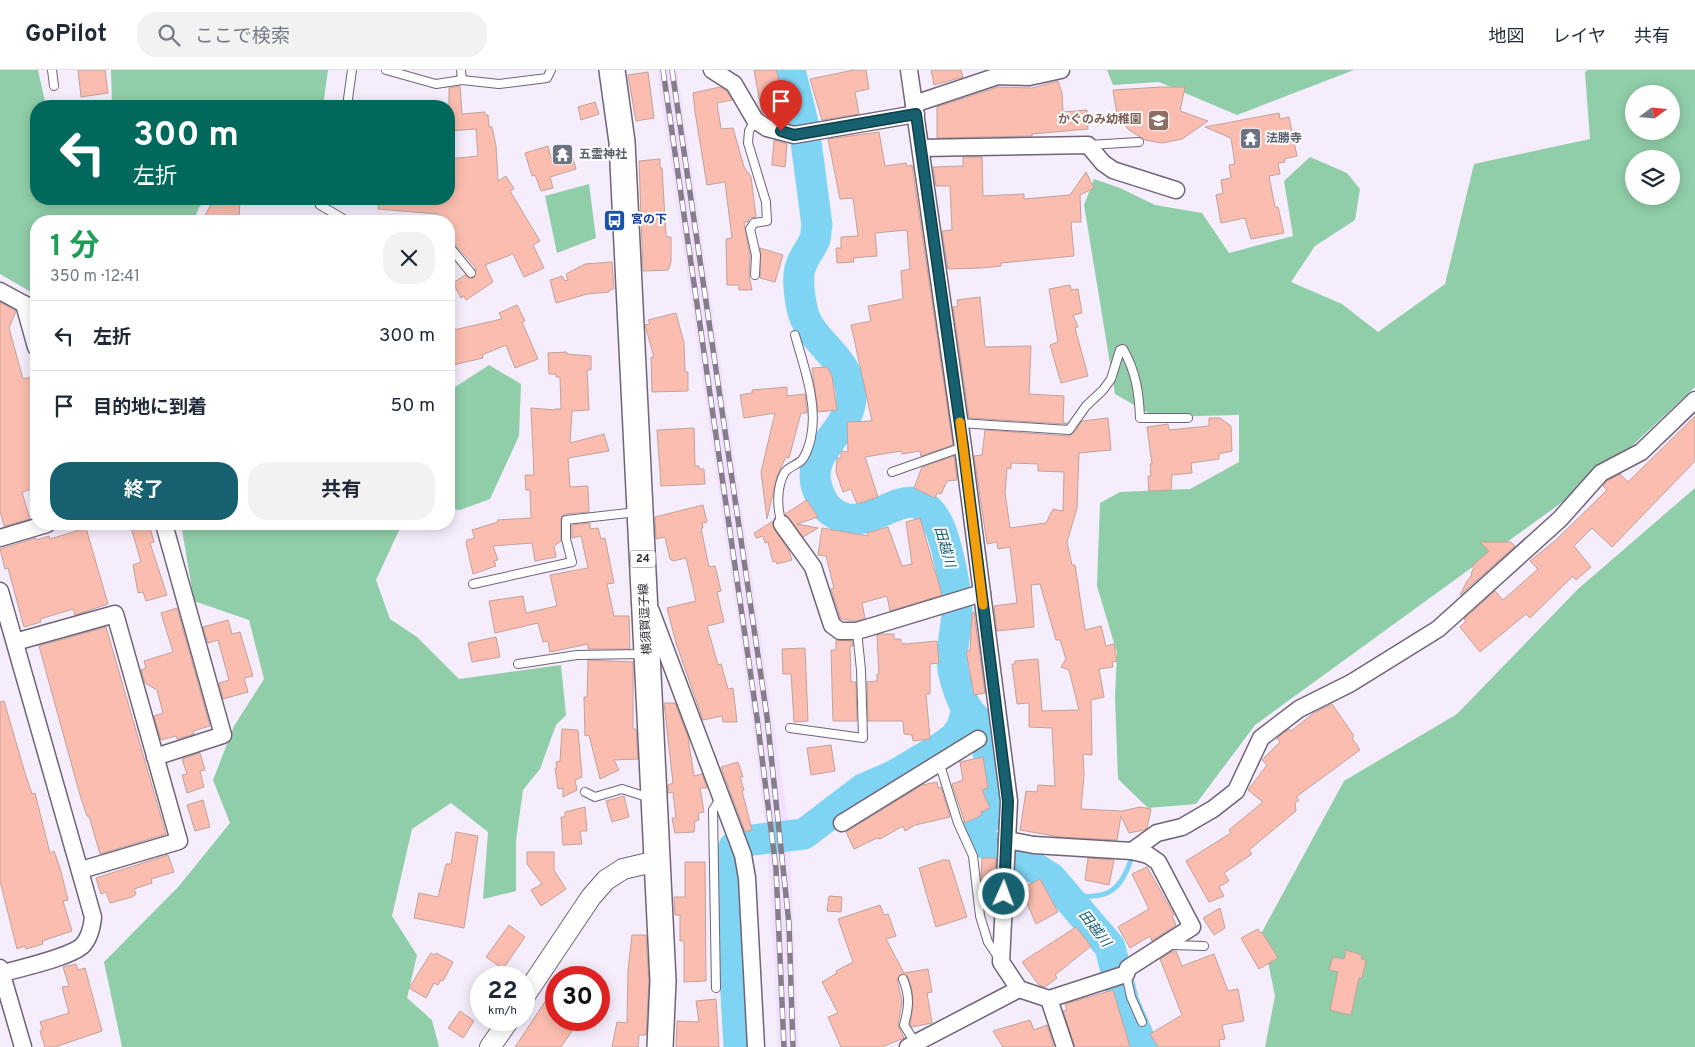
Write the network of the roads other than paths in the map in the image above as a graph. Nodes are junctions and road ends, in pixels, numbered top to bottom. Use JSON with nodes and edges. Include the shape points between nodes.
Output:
{"nodes":[{"id":1,"x":52,"y":70,"type":"edge"},
{"id":2,"x":352,"y":70,"type":"edge"},
{"id":3,"x":386,"y":70,"type":"edge"},
{"id":4,"x":461,"y":70,"type":"edge"},
{"id":5,"x":551,"y":70,"type":"edge"},
{"id":6,"x":712,"y":70,"type":"edge"},
{"id":7,"x":908,"y":70,"type":"edge"},
{"id":8,"x":1061,"y":70,"type":"edge"},
{"id":9,"x":612,"y":71,"type":"edge"},
{"id":10,"x":462,"y":80,"type":"junction"},
{"id":11,"x":54,"y":86,"type":"dead end"},
{"id":12,"x":349,"y":100,"type":"edge"},
{"id":13,"x":915,"y":109,"type":"junction"},
{"id":14,"x":755,"y":120,"type":"junction"},
{"id":15,"x":1139,"y":142,"type":"dead end"},
{"id":16,"x":1088,"y":145,"type":"junction"},
{"id":17,"x":921,"y":148,"type":"junction"},
{"id":18,"x":1176,"y":190,"type":"dead end"},
{"id":19,"x":320,"y":205,"type":"edge"},
{"id":20,"x":337,"y":215,"type":"edge"},
{"id":21,"x":455,"y":253,"type":"edge"},
{"id":22,"x":471,"y":273,"type":"dead end"},
{"id":23,"x":755,"y":276,"type":"dead end"},
{"id":24,"x":0,"y":291,"type":"edge"},
{"id":25,"x":30,"y":308,"type":"edge"},
{"id":26,"x":795,"y":336,"type":"dead end"},
{"id":27,"x":1695,"y":400,"type":"edge"},
{"id":28,"x":1188,"y":418,"type":"dead end"},
{"id":29,"x":960,"y":423,"type":"junction"},
{"id":30,"x":963,"y":446,"type":"junction"},
{"id":31,"x":892,"y":472,"type":"dead end"},
{"id":32,"x":641,"y":512,"type":"junction"},
{"id":33,"x":782,"y":524,"type":"joint"},
{"id":34,"x":30,"y":529,"type":"edge"},
{"id":35,"x":166,"y":530,"type":"edge"},
{"id":36,"x":0,"y":538,"type":"edge"},
{"id":37,"x":473,"y":584,"type":"dead end"},
{"id":38,"x":0,"y":591,"type":"edge"},
{"id":39,"x":975,"y":595,"type":"junction"},
{"id":40,"x":645,"y":597,"type":"junction"},
{"id":41,"x":857,"y":630,"type":"junction"},
{"id":42,"x":15,"y":642,"type":"junction"},
{"id":43,"x":648,"y":654,"type":"junction"},
{"id":44,"x":518,"y":664,"type":"dead end"},
{"id":45,"x":790,"y":728,"type":"dead end"},
{"id":46,"x":978,"y":739,"type":"dead end"},
{"id":47,"x":155,"y":757,"type":"junction"},
{"id":48,"x":939,"y":762,"type":"junction"},
{"id":49,"x":584,"y":792,"type":"dead end"},
{"id":50,"x":722,"y":797,"type":"junction"},
{"id":51,"x":654,"y":800,"type":"junction"},
{"id":52,"x":842,"y":823,"type":"dead end"},
{"id":53,"x":1006,"y":848,"type":"junction"},
{"id":54,"x":1132,"y":851,"type":"junction"},
{"id":55,"x":657,"y":861,"type":"junction"},
{"id":56,"x":81,"y":870,"type":"junction"},
{"id":57,"x":1161,"y":945,"type":"junction"},
{"id":58,"x":1204,"y":946,"type":"dead end"},
{"id":59,"x":1001,"y":962,"type":"junction"},
{"id":60,"x":0,"y":972,"type":"edge"},
{"id":61,"x":1120,"y":976,"type":"junction"},
{"id":62,"x":902,"y":979,"type":"dead end"},
{"id":63,"x":535,"y":981,"type":"edge"},
{"id":64,"x":716,"y":988,"type":"dead end"},
{"id":65,"x":1019,"y":989,"type":"junction"},
{"id":66,"x":1049,"y":999,"type":"junction"},
{"id":67,"x":1142,"y":1022,"type":"dead end"},
{"id":68,"x":501,"y":1031,"type":"edge"},
{"id":69,"x":912,"y":1045,"type":"edge"},
{"id":70,"x":23,"y":1047,"type":"edge"},
{"id":71,"x":490,"y":1047,"type":"edge"},
{"id":72,"x":660,"y":1047,"type":"edge"},
{"id":73,"x":756,"y":1047,"type":"edge"},
{"id":74,"x":1065,"y":1047,"type":"edge"}],
"edges":[{"from":1,"to":11,"type":"lane"},
{"from":2,"to":12,"type":"lane"},
{"from":3,"to":10,"type":"lane","via":[[436,84]]},
{"from":4,"to":10,"type":"lane"},
{"from":5,"to":10,"type":"lane","via":[[547,78],[527,81],[500,84]]},
{"from":6,"to":14,"type":"street","via":[[734,84]]},
{"from":7,"to":13,"type":"street"},
{"from":8,"to":13,"type":"street","via":[[1029,77],[990,78]]},
{"from":9,"to":32,"type":"main road","name":"横須賀逗子線","number":"24","via":[[622,142]]},
{"from":13,"to":14,"type":"street","via":[[794,135],[767,128]]},
{"from":13,"to":17,"type":"street"},
{"from":14,"to":23,"type":"lane","via":[[749,131],[748,143],[766,202],[767,221],[754,223],[750,229],[756,256]]},
{"from":15,"to":16,"type":"lane"},
{"from":16,"to":17,"type":"street"},
{"from":16,"to":18,"type":"street","via":[[1113,170]]},
{"from":17,"to":29,"type":"street"},
{"from":19,"to":20,"type":"lane"},
{"from":21,"to":22,"type":"lane"},
{"from":24,"to":25,"type":"street"},
{"from":26,"to":33,"type":"lane","via":[[813,418],[811,437],[802,460],[786,472],[778,493]]},
{"from":27,"to":54,"type":"street","via":[[1641,452],[1601,473],[1560,519],[1438,629],[1352,683],[1299,709],[1261,738],[1236,791],[1182,827],[1157,833]]},
{"from":28,"to":29,"type":"lane","via":[[1140,418],[1139,387],[1123,349],[1103,390],[1086,406],[1069,430]]},
{"from":29,"to":30,"type":"street"},
{"from":30,"to":31,"type":"lane"},
{"from":30,"to":39,"type":"street"},
{"from":32,"to":37,"type":"lane","via":[[566,520],[566,539],[572,562]]},
{"from":32,"to":40,"type":"main road","name":"横須賀逗子線","number":"24"},
{"from":33,"to":41,"type":"street","via":[[813,567],[832,625],[840,631]]},
{"from":34,"to":36,"type":"street"},
{"from":35,"to":47,"type":"street","via":[[223,735]]},
{"from":38,"to":42,"type":"street"},
{"from":39,"to":41,"type":"street"},
{"from":39,"to":53,"type":"street","via":[[1008,801]]},
{"from":40,"to":43,"type":"main road","name":"横須賀逗子線","number":"24"},
{"from":40,"to":50,"type":"street"},
{"from":41,"to":45,"type":"lane","via":[[863,738]]},
{"from":42,"to":47,"type":"street","via":[[115,614]]},
{"from":42,"to":56,"type":"street"},
{"from":43,"to":44,"type":"lane","via":[[577,655]]},
{"from":43,"to":51,"type":"main road","name":"横須賀逗子線","number":"24"},
{"from":46,"to":48,"type":"street"},
{"from":47,"to":56,"type":"street","via":[[179,841]]},
{"from":48,"to":52,"type":"street"},
{"from":48,"to":59,"type":"lane","via":[[958,823],[973,856],[980,916],[988,942]]},
{"from":49,"to":51,"type":"lane","via":[[595,797],[622,789]]},
{"from":50,"to":64,"type":"lane","via":[[714,810]]},
{"from":50,"to":73,"type":"street","via":[[743,855],[747,878]]},
{"from":51,"to":55,"type":"main road","name":"横須賀逗子線","number":"24"},
{"from":53,"to":54,"type":"street","via":[[1034,845]]},
{"from":53,"to":59,"type":"street"},
{"from":54,"to":57,"type":"street","via":[[1148,855],[1158,862],[1192,927]]},
{"from":55,"to":63,"type":"street","via":[[623,869],[606,880],[591,897]]},
{"from":55,"to":72,"type":"main road","name":"横須賀逗子線","number":"24","via":[[663,981]]},
{"from":56,"to":60,"type":"street","via":[[93,917],[92,930],[83,945],[71,953]]},
{"from":57,"to":58,"type":"lane"},
{"from":57,"to":61,"type":"street"},
{"from":59,"to":65,"type":"street"},
{"from":60,"to":70,"type":"street"},
{"from":61,"to":66,"type":"street"},
{"from":61,"to":67,"type":"lane"},
{"from":62,"to":69,"type":"lane","via":[[910,1004],[904,1025]]},
{"from":65,"to":66,"type":"street"},
{"from":65,"to":69,"type":"street"},
{"from":66,"to":74,"type":"street"},
{"from":68,"to":71,"type":"street"}]}
